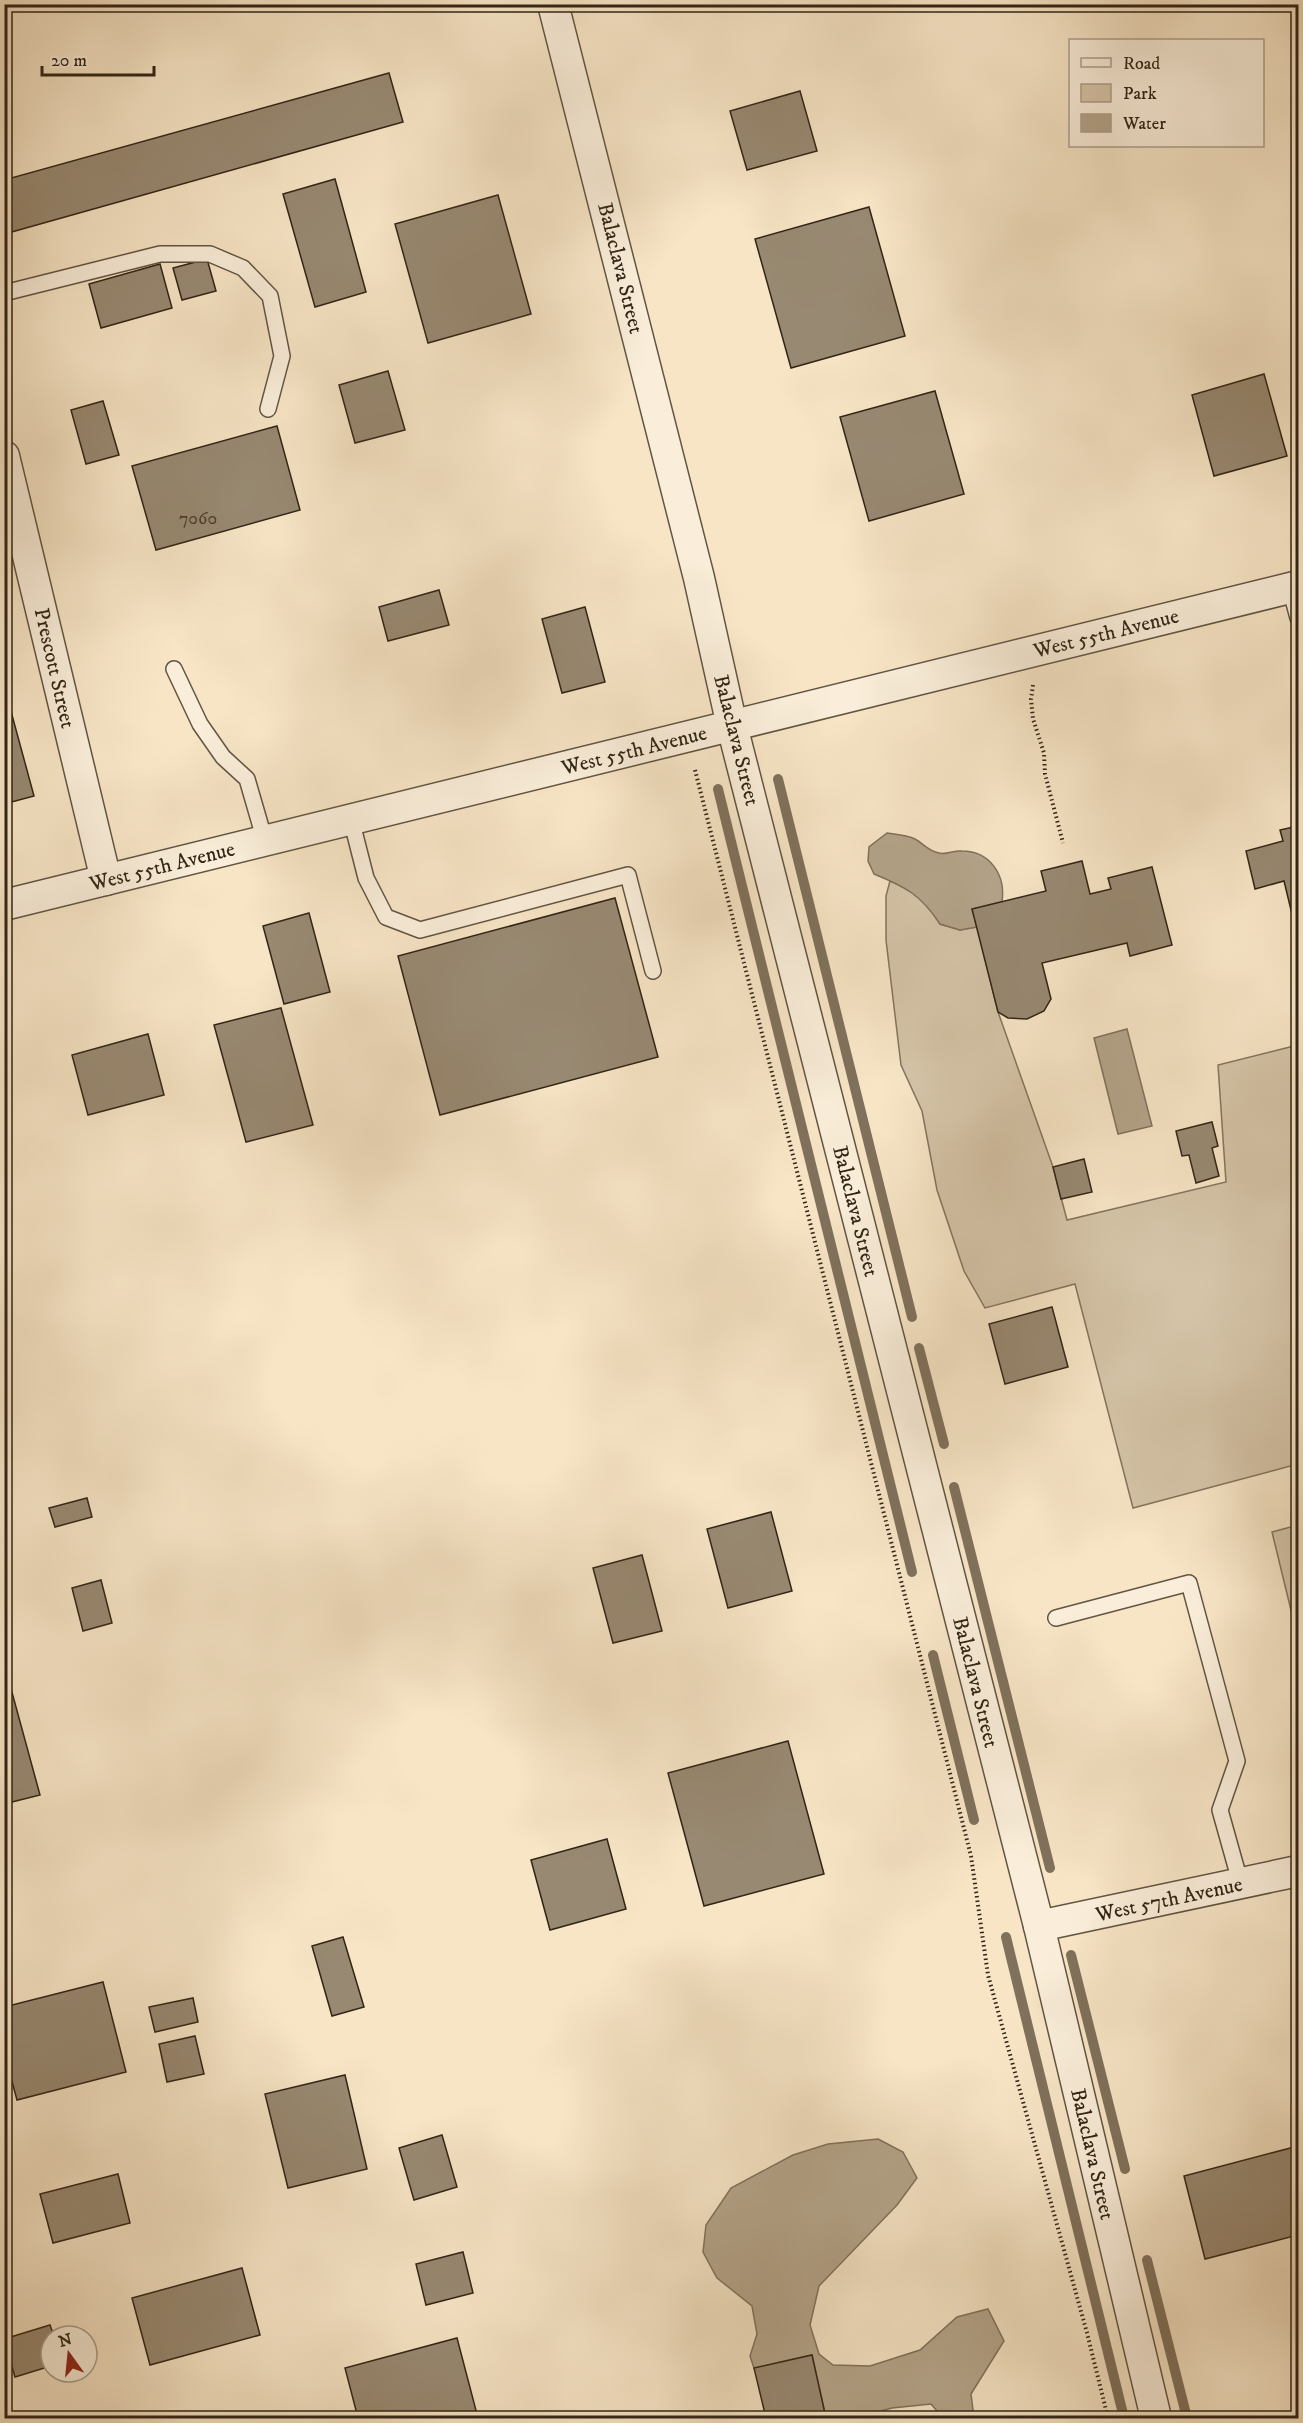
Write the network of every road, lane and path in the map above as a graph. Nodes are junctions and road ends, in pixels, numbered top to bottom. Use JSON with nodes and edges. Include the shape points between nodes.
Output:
{"nodes":[{"id":1,"x":552,"y":4,"type":"edge"},
{"id":2,"x":4,"y":293,"type":"edge"},
{"id":3,"x":268,"y":409,"type":"dead end"},
{"id":4,"x":4,"y":456,"type":"edge"},
{"id":5,"x":1294,"y":587,"type":"edge"},
{"id":6,"x":1299,"y":618,"type":"edge"},
{"id":7,"x":1030,"y":652,"type":"junction"},
{"id":8,"x":174,"y":669,"type":"dead end"},
{"id":9,"x":732,"y":726,"type":"junction"},
{"id":10,"x":686,"y":737,"type":"junction"},
{"id":11,"x":351,"y":819,"type":"junction"},
{"id":12,"x":265,"y":841,"type":"junction"},
{"id":13,"x":1063,"y":843,"type":"dead end"},
{"id":14,"x":106,"y":880,"type":"junction"},
{"id":15,"x":4,"y":905,"type":"edge"},
{"id":16,"x":653,"y":971,"type":"dead end"},
{"id":17,"x":1056,"y":1618,"type":"dead end"},
{"id":18,"x":1299,"y":1871,"type":"edge"},
{"id":19,"x":1241,"y":1885,"type":"junction"},
{"id":20,"x":1039,"y":1926,"type":"junction"},
{"id":21,"x":1108,"y":2418,"type":"edge"},
{"id":22,"x":1156,"y":2418,"type":"edge"}],
"edges":[{"from":1,"to":9,"type":"street","name":"Balaclava Street","via":[[699,578]]},
{"from":2,"to":3,"type":"lane","via":[[160,254],[210,254],[243,268],[270,296],[282,357]]},
{"from":4,"to":14,"type":"street","name":"Prescott Street"},
{"from":5,"to":6,"type":"lane"},
{"from":5,"to":7,"type":"street","name":"West 55th Avenue"},
{"from":7,"to":9,"type":"street","name":"West 55th Avenue"},
{"from":7,"to":13,"type":"path","via":[[1033,719]]},
{"from":8,"to":12,"type":"lane","via":[[200,724],[223,757],[248,779]]},
{"from":9,"to":10,"type":"street","name":"West 55th Avenue"},
{"from":9,"to":20,"type":"street","name":"Balaclava Street"},
{"from":10,"to":11,"type":"street","name":"West 55th Avenue"},
{"from":10,"to":21,"type":"path","via":[[969,1845],[988,1975]]},
{"from":11,"to":12,"type":"street","name":"West 55th Avenue"},
{"from":11,"to":16,"type":"lane","via":[[366,878],[386,918],[420,930],[628,875]]},
{"from":12,"to":14,"type":"street","name":"West 55th Avenue"},
{"from":14,"to":15,"type":"street","name":"West 55th Avenue"},
{"from":17,"to":19,"type":"lane","via":[[1190,1583],[1237,1761],[1220,1810]]},
{"from":18,"to":19,"type":"street","name":"West 57th Avenue"},
{"from":19,"to":20,"type":"street","name":"West 57th Avenue"},
{"from":20,"to":22,"type":"street","name":"Balaclava Street"}]}
